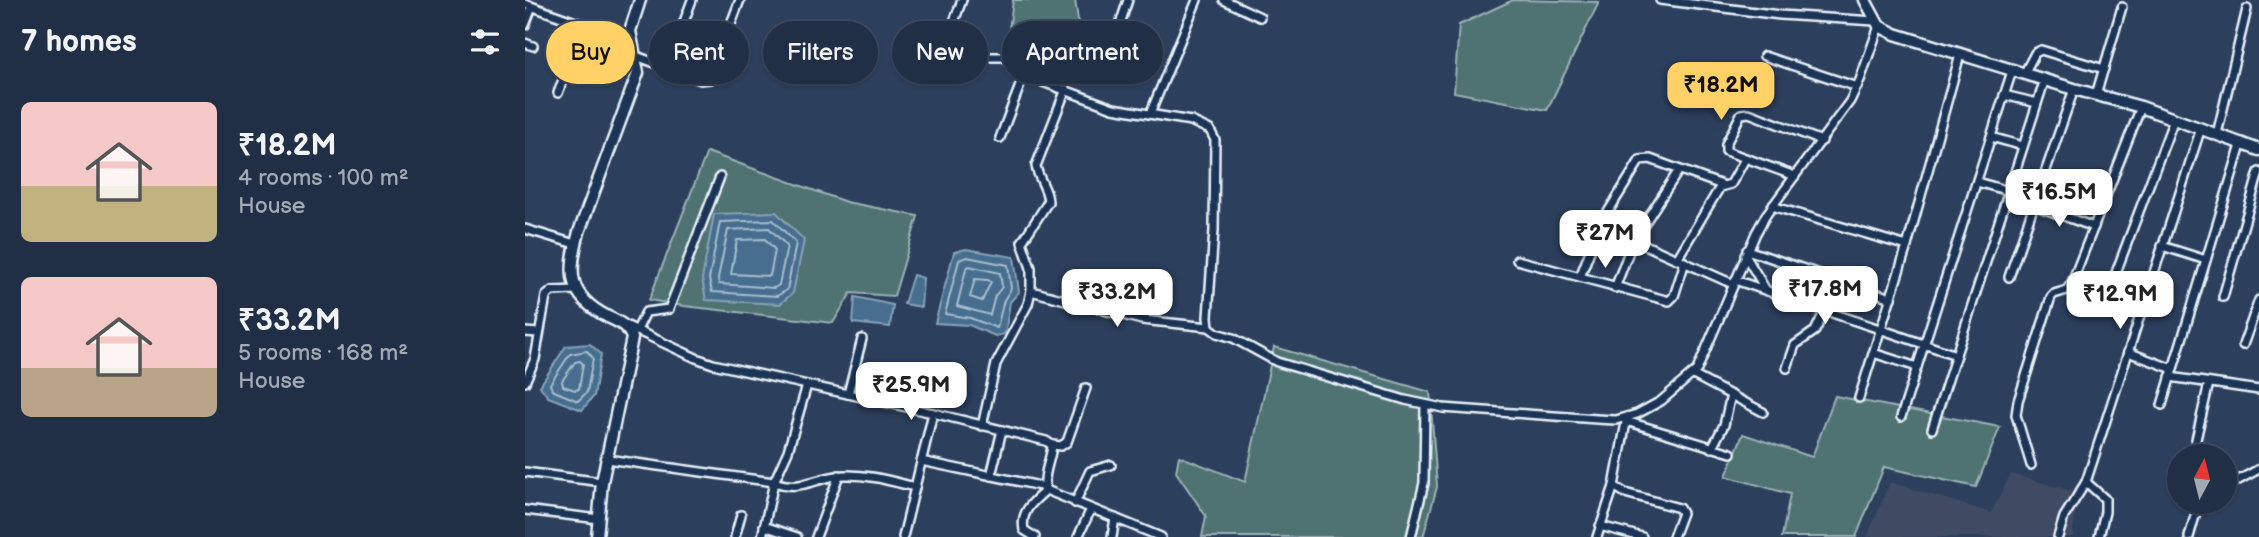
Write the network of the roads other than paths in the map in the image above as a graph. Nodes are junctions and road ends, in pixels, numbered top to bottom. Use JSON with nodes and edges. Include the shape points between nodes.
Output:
{"nodes":[{"id":1,"x":640,"y":0,"type":"edge"},
{"id":2,"x":692,"y":0,"type":"edge"},
{"id":3,"x":740,"y":0,"type":"edge"},
{"id":4,"x":962,"y":0,"type":"edge"},
{"id":5,"x":1128,"y":0,"type":"edge"},
{"id":6,"x":1197,"y":0,"type":"edge"},
{"id":7,"x":1224,"y":0,"type":"edge"},
{"id":8,"x":1660,"y":0,"type":"edge"},
{"id":9,"x":1865,"y":0,"type":"edge"},
{"id":10,"x":529,"y":5,"type":"edge"},
{"id":11,"x":2122,"y":7,"type":"dead end"},
{"id":12,"x":2247,"y":9,"type":"dead end"},
{"id":13,"x":1259,"y":17,"type":"dead end"},
{"id":14,"x":1874,"y":20,"type":"junction"},
{"id":15,"x":574,"y":21,"type":"edge"},
{"id":16,"x":633,"y":21,"type":"edge"},
{"id":17,"x":684,"y":21,"type":"edge"},
{"id":18,"x":732,"y":21,"type":"edge"},
{"id":19,"x":1121,"y":21,"type":"dead end"},
{"id":20,"x":525,"y":25,"type":"edge"},
{"id":21,"x":1960,"y":55,"type":"junction"},
{"id":22,"x":635,"y":56,"type":"edge"},
{"id":23,"x":1002,"y":57,"type":"edge"},
{"id":24,"x":1764,"y":57,"type":"dead end"},
{"id":25,"x":2103,"y":69,"type":"junction"},
{"id":26,"x":2012,"y":71,"type":"junction"},
{"id":27,"x":2024,"y":74,"type":"junction"},
{"id":28,"x":2045,"y":79,"type":"junction"},
{"id":29,"x":562,"y":84,"type":"edge"},
{"id":30,"x":1021,"y":84,"type":"edge"},
{"id":31,"x":1051,"y":84,"type":"edge"},
{"id":32,"x":1857,"y":88,"type":"junction"},
{"id":33,"x":1066,"y":89,"type":"junction"},
{"id":34,"x":2074,"y":89,"type":"junction"},
{"id":35,"x":558,"y":93,"type":"dead end"},
{"id":36,"x":2004,"y":95,"type":"junction"},
{"id":37,"x":2096,"y":95,"type":"junction"},
{"id":38,"x":2037,"y":103,"type":"junction"},
{"id":39,"x":2141,"y":107,"type":"junction"},
{"id":40,"x":1150,"y":114,"type":"junction"},
{"id":41,"x":2174,"y":118,"type":"junction"},
{"id":42,"x":2201,"y":128,"type":"junction"},
{"id":43,"x":2217,"y":134,"type":"junction"},
{"id":44,"x":1991,"y":137,"type":"junction"},
{"id":45,"x":1000,"y":138,"type":"dead end"},
{"id":46,"x":1822,"y":141,"type":"junction"},
{"id":47,"x":2242,"y":142,"type":"junction"},
{"id":48,"x":2023,"y":146,"type":"junction"},
{"id":49,"x":2259,"y":150,"type":"edge"},
{"id":50,"x":1745,"y":159,"type":"junction"},
{"id":51,"x":1679,"y":170,"type":"junction"},
{"id":52,"x":2259,"y":172,"type":"edge"},
{"id":53,"x":1795,"y":176,"type":"junction"},
{"id":54,"x":720,"y":177,"type":"dead end"},
{"id":55,"x":1977,"y":182,"type":"junction"},
{"id":56,"x":1722,"y":185,"type":"junction"},
{"id":57,"x":2009,"y":191,"type":"junction"},
{"id":58,"x":2034,"y":205,"type":"junction"},
{"id":59,"x":1772,"y":206,"type":"junction"},
{"id":60,"x":1599,"y":225,"type":"junction"},
{"id":61,"x":2094,"y":227,"type":"junction"},
{"id":62,"x":525,"y":229,"type":"edge"},
{"id":63,"x":1633,"y":241,"type":"junction"},
{"id":64,"x":575,"y":244,"type":"junction"},
{"id":65,"x":1907,"y":246,"type":"junction"},
{"id":66,"x":2162,"y":246,"type":"junction"},
{"id":67,"x":1746,"y":253,"type":"junction"},
{"id":68,"x":1677,"y":259,"type":"junction"},
{"id":69,"x":1517,"y":260,"type":"dead end"},
{"id":70,"x":2206,"y":260,"type":"junction"},
{"id":71,"x":1685,"y":262,"type":"junction"},
{"id":72,"x":1788,"y":264,"type":"junction"},
{"id":73,"x":1580,"y":277,"type":"junction"},
{"id":74,"x":2009,"y":277,"type":"dead end"},
{"id":75,"x":1734,"y":282,"type":"junction"},
{"id":76,"x":1615,"y":288,"type":"junction"},
{"id":77,"x":576,"y":290,"type":"junction"},
{"id":78,"x":1766,"y":290,"type":"junction"},
{"id":79,"x":1031,"y":291,"type":"junction"},
{"id":80,"x":2109,"y":291,"type":"dead end"},
{"id":81,"x":1777,"y":294,"type":"junction"},
{"id":82,"x":2223,"y":297,"type":"dead end"},
{"id":83,"x":1891,"y":298,"type":"junction"},
{"id":84,"x":2258,"y":304,"type":"edge"},
{"id":85,"x":1825,"y":311,"type":"junction"},
{"id":86,"x":621,"y":323,"type":"junction"},
{"id":87,"x":1209,"y":327,"type":"junction"},
{"id":88,"x":637,"y":330,"type":"junction"},
{"id":89,"x":1880,"y":330,"type":"junction"},
{"id":90,"x":525,"y":332,"type":"edge"},
{"id":91,"x":538,"y":334,"type":"junction"},
{"id":92,"x":862,"y":339,"type":"dead end"},
{"id":93,"x":1925,"y":344,"type":"junction"},
{"id":94,"x":2243,"y":345,"type":"dead end"},
{"id":95,"x":2128,"y":352,"type":"junction"},
{"id":96,"x":1873,"y":354,"type":"junction"},
{"id":97,"x":1956,"y":355,"type":"junction"},
{"id":98,"x":1917,"y":367,"type":"junction"},
{"id":99,"x":1787,"y":368,"type":"dead end"},
{"id":100,"x":1695,"y":373,"type":"junction"},
{"id":101,"x":2171,"y":373,"type":"junction"},
{"id":102,"x":525,"y":381,"type":"edge"},
{"id":103,"x":2209,"y":383,"type":"junction"},
{"id":104,"x":807,"y":385,"type":"junction"},
{"id":105,"x":1086,"y":388,"type":"dead end"},
{"id":106,"x":2259,"y":390,"type":"edge"},
{"id":107,"x":848,"y":394,"type":"junction"},
{"id":108,"x":1731,"y":395,"type":"junction"},
{"id":109,"x":1859,"y":398,"type":"dead end"},
{"id":110,"x":1425,"y":405,"type":"junction"},
{"id":111,"x":2162,"y":405,"type":"dead end"},
{"id":112,"x":933,"y":412,"type":"junction"},
{"id":113,"x":1763,"y":412,"type":"dead end"},
{"id":114,"x":1901,"y":417,"type":"dead end"},
{"id":115,"x":1627,"y":419,"type":"junction"},
{"id":116,"x":982,"y":426,"type":"junction"},
{"id":117,"x":1932,"y":429,"type":"dead end"},
{"id":118,"x":1002,"y":430,"type":"junction"},
{"id":119,"x":2195,"y":444,"type":"edge"},
{"id":120,"x":1052,"y":445,"type":"junction"},
{"id":121,"x":1712,"y":447,"type":"junction"},
{"id":122,"x":1731,"y":453,"type":"dead end"},
{"id":123,"x":607,"y":459,"type":"junction"},
{"id":124,"x":921,"y":461,"type":"junction"},
{"id":125,"x":1111,"y":465,"type":"dead end"},
{"id":126,"x":2031,"y":465,"type":"dead end"},
{"id":127,"x":2259,"y":469,"type":"edge"},
{"id":128,"x":525,"y":472,"type":"edge"},
{"id":129,"x":839,"y":475,"type":"junction"},
{"id":130,"x":991,"y":475,"type":"junction"},
{"id":131,"x":2237,"y":481,"type":"edge"},
{"id":132,"x":602,"y":482,"type":"junction"},
{"id":133,"x":774,"y":482,"type":"junction"},
{"id":134,"x":2086,"y":482,"type":"junction"},
{"id":135,"x":1614,"y":486,"type":"junction"},
{"id":136,"x":915,"y":487,"type":"junction"},
{"id":137,"x":1045,"y":489,"type":"junction"},
{"id":138,"x":1075,"y":503,"type":"junction"},
{"id":139,"x":1091,"y":509,"type":"junction"},
{"id":140,"x":525,"y":510,"type":"edge"},
{"id":141,"x":741,"y":514,"type":"dead end"},
{"id":142,"x":2196,"y":514,"type":"edge"},
{"id":143,"x":1115,"y":518,"type":"junction"},
{"id":144,"x":599,"y":519,"type":"junction"},
{"id":145,"x":764,"y":526,"type":"junction"},
{"id":146,"x":1600,"y":526,"type":"junction"},
{"id":147,"x":1632,"y":536,"type":"edge"},
{"id":148,"x":597,"y":537,"type":"edge"},
{"id":149,"x":735,"y":537,"type":"edge"},
{"id":150,"x":762,"y":537,"type":"edge"},
{"id":151,"x":797,"y":537,"type":"edge"},
{"id":152,"x":816,"y":537,"type":"edge"},
{"id":153,"x":902,"y":537,"type":"edge"},
{"id":154,"x":1035,"y":537,"type":"edge"},
{"id":155,"x":1078,"y":537,"type":"edge"},
{"id":156,"x":1112,"y":537,"type":"edge"},
{"id":157,"x":1161,"y":537,"type":"edge"},
{"id":158,"x":1411,"y":537,"type":"edge"},
{"id":159,"x":1597,"y":537,"type":"edge"},
{"id":160,"x":1642,"y":537,"type":"edge"},
{"id":161,"x":1673,"y":537,"type":"edge"},
{"id":162,"x":2058,"y":537,"type":"edge"},
{"id":163,"x":2099,"y":537,"type":"edge"},
{"id":164,"x":2189,"y":537,"type":"edge"}],
"edges":[{"from":1,"to":16,"type":"street"},
{"from":2,"to":17,"type":"street"},
{"from":3,"to":18,"type":"street"},
{"from":4,"to":23,"type":"street","via":[[950,42],[972,57]]},
{"from":5,"to":19,"type":"street"},
{"from":6,"to":40,"type":"street"},
{"from":7,"to":13,"type":"street"},
{"from":8,"to":14,"type":"street"},
{"from":9,"to":14,"type":"street"},
{"from":10,"to":15,"type":"street"},
{"from":10,"to":20,"type":"street"},
{"from":11,"to":25,"type":"street"},
{"from":12,"to":43,"type":"street"},
{"from":14,"to":21,"type":"street","via":[[1895,34]]},
{"from":14,"to":32,"type":"street"},
{"from":21,"to":26,"type":"street"},
{"from":21,"to":65,"type":"street"},
{"from":22,"to":64,"type":"street","via":[[638,73],[634,88]]},
{"from":24,"to":32,"type":"street"},
{"from":25,"to":27,"type":"street","via":[[2041,50]]},
{"from":25,"to":37,"type":"street"},
{"from":26,"to":27,"type":"street"},
{"from":26,"to":36,"type":"street"},
{"from":27,"to":28,"type":"street"},
{"from":28,"to":34,"type":"street"},
{"from":28,"to":38,"type":"street"},
{"from":29,"to":35,"type":"street"},
{"from":30,"to":45,"type":"street"},
{"from":31,"to":33,"type":"street"},
{"from":32,"to":46,"type":"street"},
{"from":33,"to":40,"type":"street","via":[[1113,108]]},
{"from":33,"to":79,"type":"street","via":[[1036,166],[1048,202],[1022,242],[1031,268]]},
{"from":34,"to":37,"type":"street"},
{"from":34,"to":58,"type":"street"},
{"from":36,"to":38,"type":"street"},
{"from":36,"to":44,"type":"street"},
{"from":37,"to":39,"type":"street"},
{"from":38,"to":48,"type":"street"},
{"from":39,"to":41,"type":"street"},
{"from":39,"to":61,"type":"street"},
{"from":40,"to":87,"type":"street","via":[[1201,125],[1215,140]]},
{"from":41,"to":42,"type":"street"},
{"from":41,"to":80,"type":"street"},
{"from":42,"to":43,"type":"street"},
{"from":42,"to":66,"type":"street"},
{"from":43,"to":47,"type":"street"},
{"from":44,"to":48,"type":"street"},
{"from":44,"to":55,"type":"street"},
{"from":46,"to":50,"type":"street","via":[[1745,112],[1725,148]]},
{"from":46,"to":53,"type":"street"},
{"from":47,"to":49,"type":"street"},
{"from":47,"to":70,"type":"street"},
{"from":48,"to":57,"type":"street"},
{"from":50,"to":53,"type":"street"},
{"from":50,"to":56,"type":"street","via":[[1731,184]]},
{"from":51,"to":56,"type":"street"},
{"from":51,"to":60,"type":"street","via":[[1640,160]]},
{"from":51,"to":63,"type":"street"},
{"from":52,"to":82,"type":"street"},
{"from":53,"to":59,"type":"street"},
{"from":54,"to":88,"type":"street","via":[[669,309],[646,312]]},
{"from":55,"to":57,"type":"street"},
{"from":55,"to":93,"type":"street"},
{"from":56,"to":68,"type":"street"},
{"from":57,"to":97,"type":"street"},
{"from":58,"to":61,"type":"street"},
{"from":58,"to":74,"type":"street"},
{"from":59,"to":65,"type":"street"},
{"from":59,"to":67,"type":"street"},
{"from":60,"to":63,"type":"street"},
{"from":60,"to":73,"type":"street"},
{"from":61,"to":126,"type":"street","via":[[2070,287],[2051,298],[2018,401],[2017,415]]},
{"from":62,"to":64,"type":"street"},
{"from":63,"to":68,"type":"street"},
{"from":63,"to":76,"type":"street"},
{"from":64,"to":77,"type":"street","via":[[572,274]]},
{"from":65,"to":83,"type":"street"},
{"from":66,"to":70,"type":"street"},
{"from":66,"to":95,"type":"street"},
{"from":67,"to":72,"type":"street"},
{"from":67,"to":75,"type":"street"},
{"from":67,"to":78,"type":"street"},
{"from":68,"to":71,"type":"street"},
{"from":69,"to":73,"type":"street"},
{"from":70,"to":101,"type":"street"},
{"from":71,"to":75,"type":"street"},
{"from":71,"to":76,"type":"street","via":[[1669,301]]},
{"from":72,"to":81,"type":"street"},
{"from":72,"to":83,"type":"street"},
{"from":73,"to":76,"type":"street"},
{"from":75,"to":78,"type":"street"},
{"from":75,"to":100,"type":"street"},
{"from":77,"to":86,"type":"street","via":[[589,307]]},
{"from":77,"to":91,"type":"street","via":[[552,291],[546,296]]},
{"from":78,"to":81,"type":"street"},
{"from":79,"to":87,"type":"street","via":[[1142,320]]},
{"from":79,"to":116,"type":"street","via":[[996,364]]},
{"from":81,"to":85,"type":"street"},
{"from":83,"to":89,"type":"street"},
{"from":84,"to":94,"type":"street"},
{"from":85,"to":89,"type":"street"},
{"from":85,"to":99,"type":"street","via":[[1815,331],[1794,348]]},
{"from":86,"to":88,"type":"street"},
{"from":86,"to":123,"type":"street","via":[[632,338]]},
{"from":87,"to":110,"type":"street","via":[[1277,362]]},
{"from":88,"to":104,"type":"street","via":[[696,358]]},
{"from":89,"to":93,"type":"street"},
{"from":89,"to":96,"type":"street"},
{"from":90,"to":91,"type":"street"},
{"from":91,"to":102,"type":"street","via":[[535,359]]},
{"from":92,"to":107,"type":"street"},
{"from":93,"to":97,"type":"street"},
{"from":93,"to":98,"type":"street"},
{"from":95,"to":101,"type":"street"},
{"from":95,"to":134,"type":"street"},
{"from":96,"to":98,"type":"street"},
{"from":96,"to":109,"type":"street"},
{"from":97,"to":117,"type":"street"},
{"from":98,"to":114,"type":"street"},
{"from":100,"to":108,"type":"street"},
{"from":100,"to":115,"type":"street","via":[[1661,401]]},
{"from":101,"to":103,"type":"street"},
{"from":101,"to":111,"type":"street"},
{"from":103,"to":106,"type":"street"},
{"from":103,"to":119,"type":"street"},
{"from":104,"to":107,"type":"street"},
{"from":104,"to":133,"type":"street"},
{"from":105,"to":120,"type":"street","via":[[1067,442]]},
{"from":107,"to":112,"type":"street"},
{"from":108,"to":113,"type":"street"},
{"from":108,"to":121,"type":"street","via":[[1724,425]]},
{"from":110,"to":115,"type":"street"},
{"from":110,"to":158,"type":"street","via":[[1424,483]]},
{"from":112,"to":116,"type":"street"},
{"from":112,"to":124,"type":"street"},
{"from":115,"to":121,"type":"street"},
{"from":115,"to":135,"type":"street"},
{"from":116,"to":118,"type":"street"},
{"from":118,"to":120,"type":"street"},
{"from":118,"to":130,"type":"street"},
{"from":120,"to":137,"type":"street"},
{"from":121,"to":122,"type":"street"},
{"from":123,"to":132,"type":"street"},
{"from":123,"to":133,"type":"street"},
{"from":124,"to":130,"type":"street"},
{"from":124,"to":136,"type":"street"},
{"from":125,"to":138,"type":"street","via":[[1090,471]]},
{"from":127,"to":131,"type":"street"},
{"from":128,"to":132,"type":"street"},
{"from":129,"to":133,"type":"street","via":[[796,487]]},
{"from":129,"to":136,"type":"street","via":[[863,475]]},
{"from":129,"to":152,"type":"street"},
{"from":130,"to":137,"type":"street"},
{"from":132,"to":144,"type":"street"},
{"from":133,"to":145,"type":"street"},
{"from":134,"to":162,"type":"street","via":[[2064,517]]},
{"from":134,"to":163,"type":"street","via":[[2105,499]]},
{"from":135,"to":146,"type":"street"},
{"from":135,"to":161,"type":"street","via":[[1679,508],[1682,513]]},
{"from":136,"to":153,"type":"street"},
{"from":137,"to":138,"type":"street"},
{"from":137,"to":154,"type":"street","via":[[1027,507],[1023,519],[1024,530]]},
{"from":138,"to":139,"type":"street"},
{"from":139,"to":143,"type":"street"},
{"from":139,"to":155,"type":"street"},
{"from":140,"to":144,"type":"street"},
{"from":141,"to":149,"type":"street"},
{"from":142,"to":164,"type":"street"},
{"from":143,"to":156,"type":"street"},
{"from":143,"to":157,"type":"street"},
{"from":144,"to":148,"type":"street"},
{"from":145,"to":150,"type":"street"},
{"from":145,"to":151,"type":"street"},
{"from":146,"to":147,"type":"street"},
{"from":146,"to":159,"type":"street"},
{"from":147,"to":160,"type":"street"}]}
